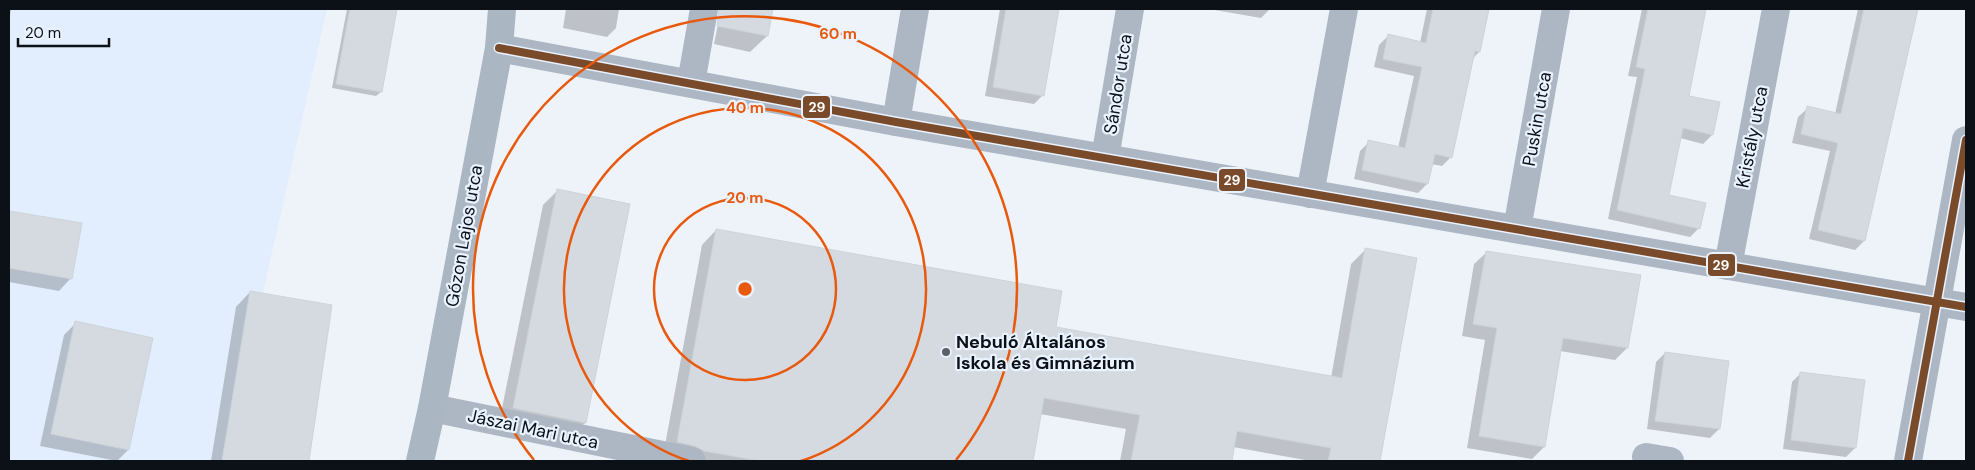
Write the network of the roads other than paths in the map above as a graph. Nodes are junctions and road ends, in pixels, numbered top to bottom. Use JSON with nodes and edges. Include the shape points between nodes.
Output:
{"nodes":[{"id":1,"x":502,"y":9,"type":"edge"},
{"id":2,"x":704,"y":9,"type":"edge"},
{"id":3,"x":915,"y":9,"type":"edge"},
{"id":4,"x":1130,"y":9,"type":"edge"},
{"id":5,"x":1344,"y":9,"type":"edge"},
{"id":6,"x":1556,"y":9,"type":"edge"},
{"id":7,"x":1776,"y":9,"type":"edge"},
{"id":8,"x":499,"y":48,"type":"junction"},
{"id":9,"x":690,"y":84,"type":"junction"},
{"id":10,"x":896,"y":122,"type":"junction"},
{"id":11,"x":1966,"y":140,"type":"edge"},
{"id":12,"x":1106,"y":158,"type":"junction"},
{"id":13,"x":1310,"y":194,"type":"junction"},
{"id":14,"x":1517,"y":229,"type":"junction"},
{"id":15,"x":1728,"y":266,"type":"junction"},
{"id":16,"x":1937,"y":302,"type":"junction"},
{"id":17,"x":1966,"y":307,"type":"edge"},
{"id":18,"x":432,"y":408,"type":"junction"},
{"id":19,"x":420,"y":461,"type":"edge"},
{"id":20,"x":692,"y":461,"type":"edge"},
{"id":21,"x":1908,"y":461,"type":"edge"}],
"edges":[{"from":1,"to":8,"type":"street","name":"Gózon Lajos utca"},
{"from":2,"to":9,"type":"street"},
{"from":3,"to":10,"type":"street"},
{"from":4,"to":12,"type":"street","name":"Sándor utca"},
{"from":5,"to":13,"type":"street"},
{"from":6,"to":14,"type":"street","name":"Puskin utca"},
{"from":7,"to":15,"type":"street","name":"Kristály utca"},
{"from":8,"to":9,"type":"street"},
{"from":8,"to":18,"type":"street","name":"Gózon Lajos utca"},
{"from":9,"to":10,"type":"street"},
{"from":10,"to":12,"type":"street"},
{"from":11,"to":16,"type":"street"},
{"from":12,"to":13,"type":"street"},
{"from":13,"to":14,"type":"street"},
{"from":14,"to":15,"type":"street"},
{"from":15,"to":16,"type":"street"},
{"from":16,"to":17,"type":"street"},
{"from":16,"to":21,"type":"street"},
{"from":18,"to":19,"type":"street","name":"Gózon Lajos utca"},
{"from":18,"to":20,"type":"street","name":"Jászai Mari utca"}]}
